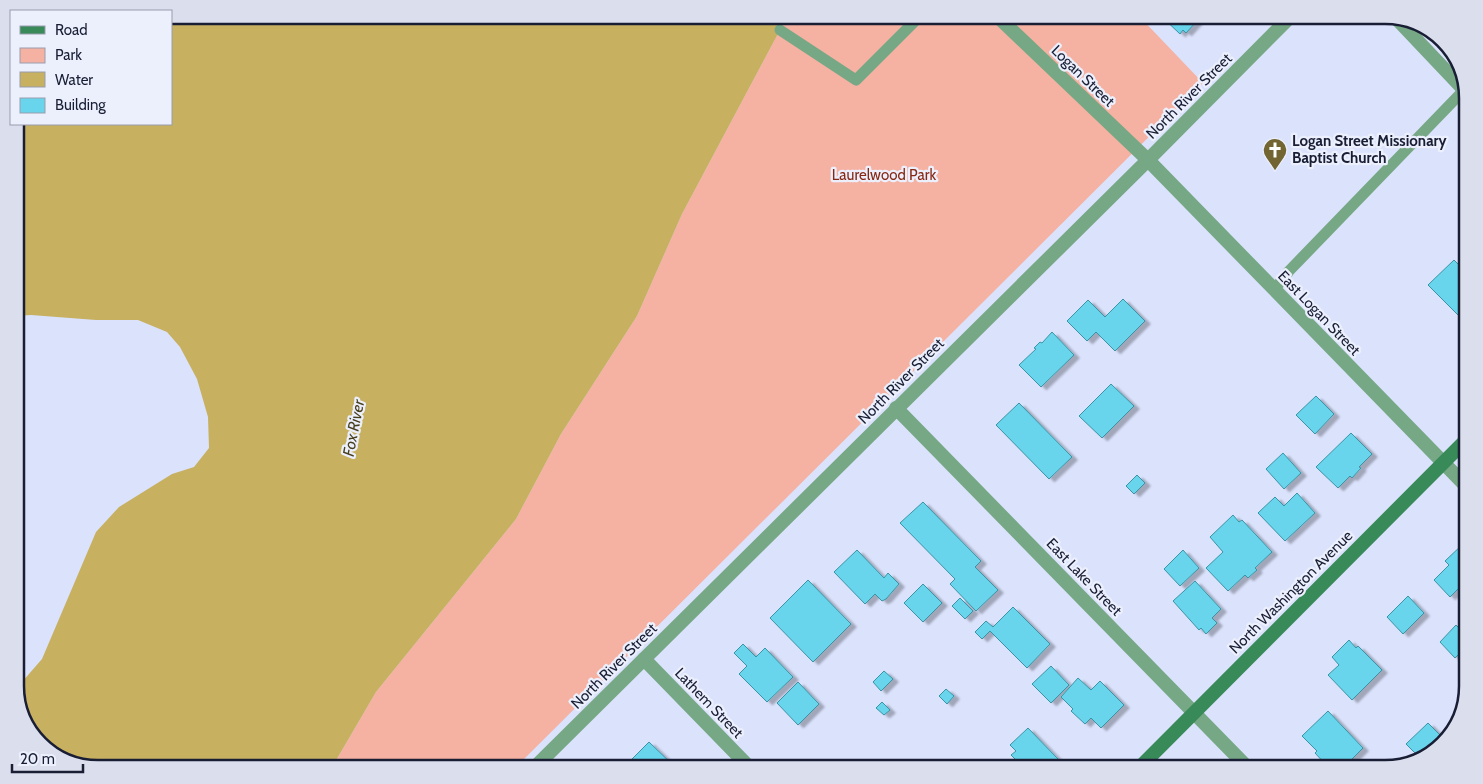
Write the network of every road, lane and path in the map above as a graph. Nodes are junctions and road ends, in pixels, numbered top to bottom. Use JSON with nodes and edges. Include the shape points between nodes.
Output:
{"nodes":[{"id":1,"x":912,"y":24,"type":"edge"},
{"id":2,"x":1005,"y":24,"type":"edge"},
{"id":3,"x":1283,"y":24,"type":"edge"},
{"id":4,"x":1403,"y":26,"type":"edge"},
{"id":5,"x":780,"y":30,"type":"dead end"},
{"id":6,"x":1458,"y":84,"type":"edge"},
{"id":7,"x":1459,"y":99,"type":"edge"},
{"id":8,"x":1148,"y":160,"type":"junction"},
{"id":9,"x":1274,"y":290,"type":"junction"},
{"id":10,"x":896,"y":408,"type":"junction"},
{"id":11,"x":1459,"y":447,"type":"edge"},
{"id":12,"x":1443,"y":463,"type":"junction"},
{"id":13,"x":1459,"y":479,"type":"edge"},
{"id":14,"x":644,"y":659,"type":"junction"},
{"id":15,"x":1194,"y":713,"type":"junction"},
{"id":16,"x":542,"y":760,"type":"edge"},
{"id":17,"x":742,"y":760,"type":"edge"},
{"id":18,"x":1147,"y":760,"type":"edge"},
{"id":19,"x":1240,"y":760,"type":"edge"}],
"edges":[{"from":1,"to":5,"type":"lane","via":[[856,80]]},
{"from":2,"to":8,"type":"street","name":"Logan Street"},
{"from":3,"to":8,"type":"street","name":"North River Street"},
{"from":4,"to":6,"type":"street"},
{"from":7,"to":9,"type":"lane"},
{"from":8,"to":9,"type":"street","name":"East Logan Street"},
{"from":8,"to":10,"type":"street","name":"North River Street"},
{"from":9,"to":12,"type":"street","name":"East Logan Street"},
{"from":10,"to":14,"type":"street","name":"North River Street"},
{"from":10,"to":15,"type":"street","name":"East Lake Street"},
{"from":11,"to":12,"type":"main road","name":"North Washington Avenue"},
{"from":12,"to":13,"type":"street","name":"East Logan Street"},
{"from":12,"to":15,"type":"main road","name":"North Washington Avenue"},
{"from":14,"to":16,"type":"street","name":"North River Street"},
{"from":14,"to":17,"type":"street","name":"Lathem Street"},
{"from":15,"to":18,"type":"main road","name":"North Washington Avenue"},
{"from":15,"to":19,"type":"street","name":"East Lake Street"}]}
